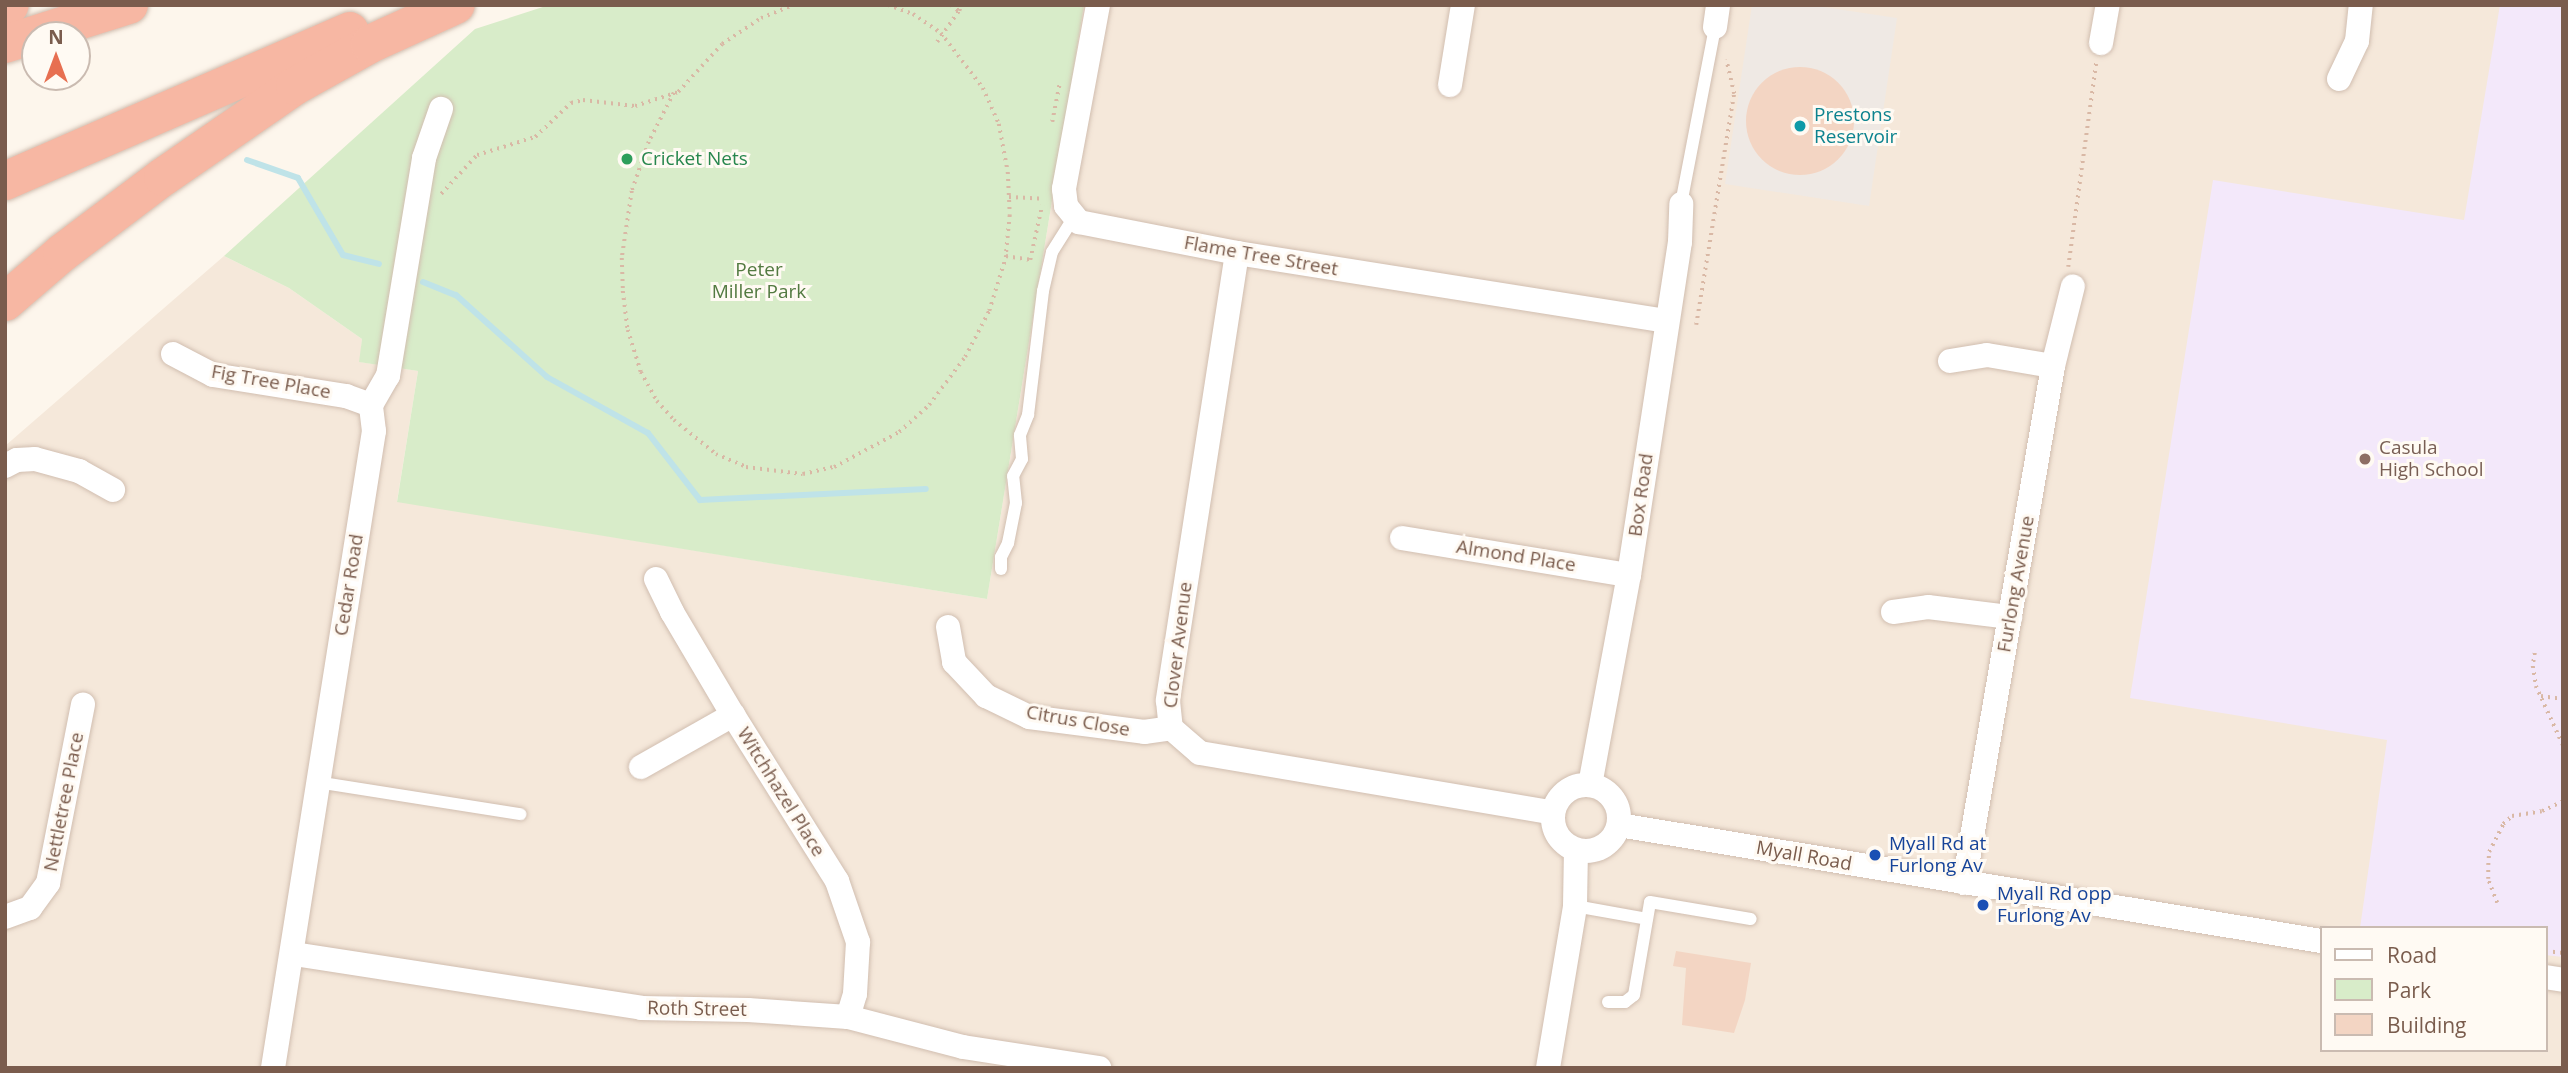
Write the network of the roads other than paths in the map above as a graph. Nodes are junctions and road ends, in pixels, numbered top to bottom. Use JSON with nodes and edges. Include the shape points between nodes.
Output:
{"nodes":[{"id":1,"x":10,"y":5,"type":"edge"},
{"id":2,"x":129,"y":5,"type":"edge"},
{"id":3,"x":409,"y":5,"type":"edge"},
{"id":4,"x":456,"y":5,"type":"edge"},
{"id":5,"x":1098,"y":5,"type":"edge"},
{"id":6,"x":1463,"y":5,"type":"edge"},
{"id":7,"x":2108,"y":5,"type":"edge"},
{"id":8,"x":2361,"y":5,"type":"edge"},
{"id":9,"x":5,"y":7,"type":"edge"},
{"id":10,"x":1716,"y":16,"type":"edge"},
{"id":11,"x":2101,"y":43,"type":"road end"},
{"id":12,"x":5,"y":44,"type":"edge"},
{"id":13,"x":2339,"y":79,"type":"dead end"},
{"id":14,"x":1450,"y":85,"type":"dead end"},
{"id":15,"x":441,"y":109,"type":"dead end"},
{"id":16,"x":5,"y":181,"type":"edge"},
{"id":17,"x":1681,"y":204,"type":"joint"},
{"id":18,"x":1061,"y":208,"type":"junction"},
{"id":19,"x":1237,"y":253,"type":"junction"},
{"id":20,"x":2073,"y":286,"type":"road end"},
{"id":21,"x":5,"y":302,"type":"edge"},
{"id":22,"x":1666,"y":321,"type":"junction"},
{"id":23,"x":173,"y":354,"type":"dead end"},
{"id":24,"x":1950,"y":361,"type":"dead end"},
{"id":25,"x":2053,"y":366,"type":"junction"},
{"id":26,"x":371,"y":405,"type":"junction"},
{"id":27,"x":5,"y":466,"type":"edge"},
{"id":28,"x":113,"y":490,"type":"dead end"},
{"id":29,"x":1402,"y":538,"type":"dead end"},
{"id":30,"x":1002,"y":569,"type":"dead end"},
{"id":31,"x":1629,"y":575,"type":"junction"},
{"id":32,"x":656,"y":579,"type":"dead end"},
{"id":33,"x":1893,"y":612,"type":"dead end"},
{"id":34,"x":2010,"y":617,"type":"junction"},
{"id":35,"x":948,"y":627,"type":"dead end"},
{"id":36,"x":83,"y":704,"type":"dead end"},
{"id":37,"x":733,"y":715,"type":"junction"},
{"id":38,"x":1171,"y":729,"type":"junction"},
{"id":39,"x":641,"y":767,"type":"dead end"},
{"id":40,"x":316,"y":782,"type":"junction"},
{"id":41,"x":1590,"y":785,"type":"junction"},
{"id":42,"x":1553,"y":813,"type":"junction"},
{"id":43,"x":520,"y":814,"type":"dead end"},
{"id":44,"x":1619,"y":825,"type":"junction"},
{"id":45,"x":1576,"y":850,"type":"junction"},
{"id":46,"x":1964,"y":883,"type":"junction"},
{"id":47,"x":1575,"y":906,"type":"junction"},
{"id":48,"x":5,"y":917,"type":"edge"},
{"id":49,"x":1647,"y":919,"type":"junction"},
{"id":50,"x":1751,"y":919,"type":"dead end"},
{"id":51,"x":2320,"y":941,"type":"edge"},
{"id":52,"x":294,"y":954,"type":"junction"},
{"id":53,"x":1608,"y":1002,"type":"dead end"},
{"id":54,"x":848,"y":1017,"type":"junction"},
{"id":55,"x":273,"y":1068,"type":"edge"},
{"id":56,"x":1099,"y":1068,"type":"edge"},
{"id":57,"x":1548,"y":1068,"type":"edge"}],
"edges":[{"from":1,"to":9,"type":"highway"},
{"from":2,"to":12,"type":"highway"},
{"from":3,"to":16,"type":"highway"},
{"from":4,"to":21,"type":"highway","via":[[370,44],[295,86],[141,194]]},
{"from":5,"to":18,"type":"street"},
{"from":6,"to":14,"type":"street"},
{"from":7,"to":11,"type":"street"},
{"from":8,"to":13,"type":"street","via":[[2357,41]]},
{"from":10,"to":17,"type":"lane"},
{"from":15,"to":26,"type":"street","via":[[424,158],[388,376]]},
{"from":17,"to":22,"type":"street","name":"Box Road","via":[[1680,242]]},
{"from":18,"to":19,"type":"street","name":"Flame Tree Street","via":[[1079,222],[1094,226]]},
{"from":18,"to":30,"type":"lane","via":[[1043,291],[1028,415],[1020,435],[1022,459],[1013,476],[1016,503]]},
{"from":19,"to":22,"type":"street","name":"Flame Tree Street"},
{"from":19,"to":38,"type":"street","name":"Clover Avenue","via":[[1168,701]]},
{"from":20,"to":25,"type":"street","name":"Furlong Avenue"},
{"from":22,"to":31,"type":"street","name":"Box Road"},
{"from":23,"to":26,"type":"street","name":"Fig Tree Place","via":[[213,375],[346,396]]},
{"from":24,"to":25,"type":"street","via":[[1987,355]]},
{"from":25,"to":34,"type":"street","name":"Furlong Avenue"},
{"from":26,"to":40,"type":"street","name":"Cedar Road","via":[[374,431]]},
{"from":27,"to":28,"type":"street","via":[[35,459],[79,471]]},
{"from":29,"to":31,"type":"street","name":"Almond Place"},
{"from":31,"to":41,"type":"street","name":"Box Road"},
{"from":32,"to":37,"type":"street","name":"Witchhazel Place"},
{"from":33,"to":34,"type":"street","via":[[1928,607]]},
{"from":34,"to":46,"type":"street","name":"Furlong Avenue"},
{"from":35,"to":38,"type":"street","name":"Citrus Close","via":[[954,662],[986,696],[1029,717],[1144,732]]},
{"from":36,"to":48,"type":"street","name":"Nettletree Place","via":[[48,883],[30,908]]},
{"from":37,"to":39,"type":"street"},
{"from":37,"to":54,"type":"street","name":"Witchhazel Place","via":[[837,881],[850,914],[858,942],[858,967]]},
{"from":38,"to":42,"type":"street","name":"Clover Avenue","via":[[1200,753]]},
{"from":40,"to":43,"type":"lane"},
{"from":40,"to":52,"type":"street","name":"Cedar Road"},
{"from":41,"to":42,"type":"street","via":[[1569,789]]},
{"from":41,"to":44,"type":"street","via":[[1610,794],[1620,814]]},
{"from":42,"to":45,"type":"street","via":[[1559,837]]},
{"from":44,"to":45,"type":"street","via":[[1608,844],[1598,850]]},
{"from":44,"to":46,"type":"street","name":"Myall Road"},
{"from":45,"to":47,"type":"street"},
{"from":46,"to":51,"type":"street","name":"Myall Road"},
{"from":47,"to":49,"type":"lane"},
{"from":47,"to":57,"type":"street"},
{"from":49,"to":50,"type":"lane","via":[[1650,902]]},
{"from":49,"to":53,"type":"lane","via":[[1634,995],[1625,1002]]},
{"from":52,"to":54,"type":"street","name":"Roth Street","via":[[640,1008]]},
{"from":52,"to":55,"type":"street","name":"Cedar Road"},
{"from":54,"to":56,"type":"street","name":"Roth Street","via":[[963,1047]]}]}
